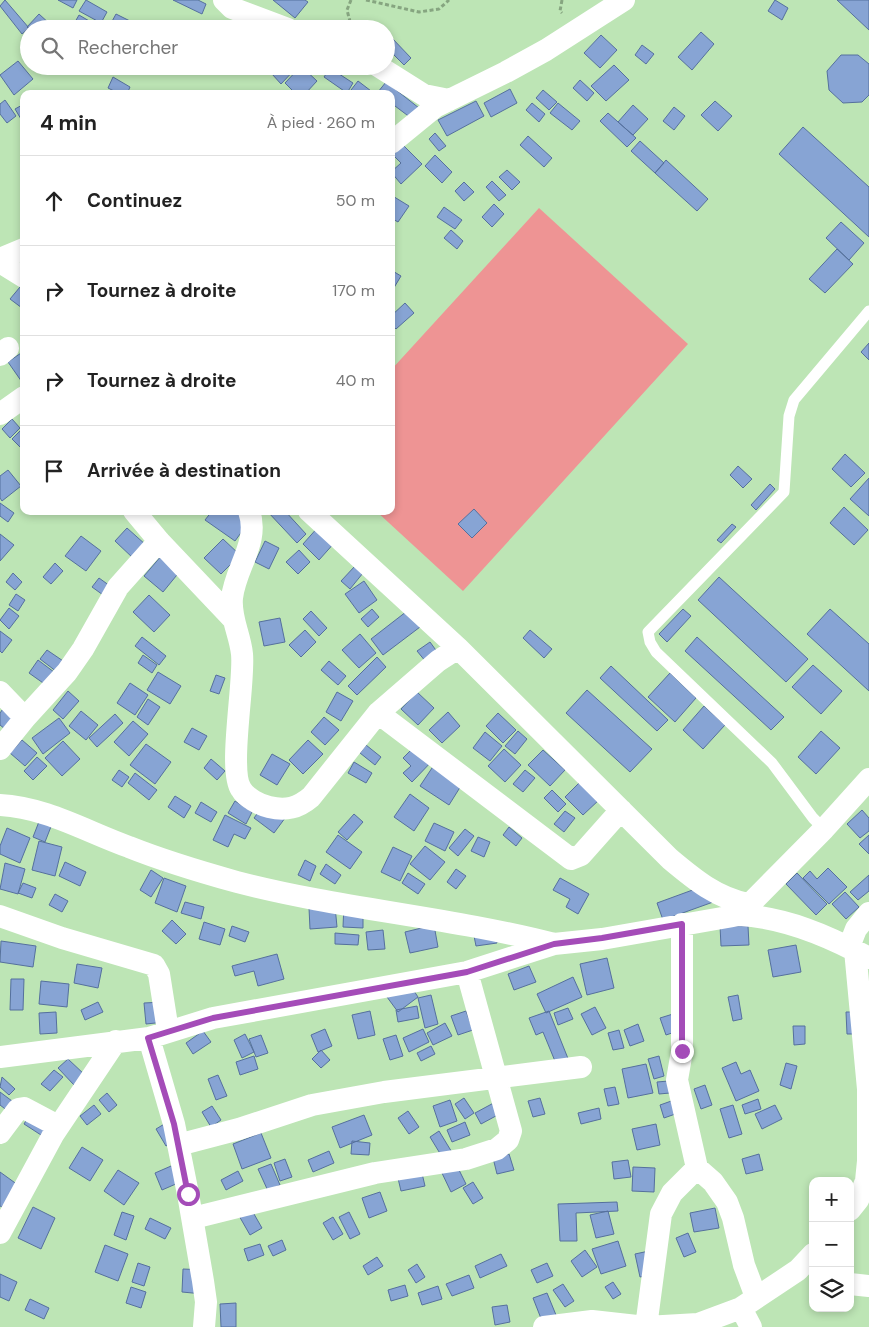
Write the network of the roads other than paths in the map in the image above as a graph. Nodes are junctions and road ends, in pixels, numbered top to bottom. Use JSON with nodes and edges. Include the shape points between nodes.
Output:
{"nodes":[{"id":1,"x":624,"y":0,"type":"edge"},
{"id":2,"x":223,"y":3,"type":"edge"},
{"id":3,"x":266,"y":20,"type":"edge"},
{"id":4,"x":392,"y":75,"type":"edge"},
{"id":5,"x":449,"y":100,"type":"junction"},
{"id":6,"x":395,"y":139,"type":"edge"},
{"id":7,"x":20,"y":252,"type":"edge"},
{"id":8,"x":0,"y":261,"type":"edge"},
{"id":9,"x":20,"y":274,"type":"edge"},
{"id":10,"x":869,"y":311,"type":"edge"},
{"id":11,"x":20,"y":400,"type":"edge"},
{"id":12,"x":0,"y":414,"type":"edge"},
{"id":13,"x":137,"y":515,"type":"edge"},
{"id":14,"x":251,"y":515,"type":"edge"},
{"id":15,"x":313,"y":515,"type":"edge"},
{"id":16,"x":159,"y":541,"type":"junction"},
{"id":17,"x":232,"y":618,"type":"junction"},
{"id":18,"x":458,"y":648,"type":"junction"},
{"id":19,"x":0,"y":692,"type":"edge"},
{"id":20,"x":378,"y":712,"type":"junction"},
{"id":21,"x":25,"y":718,"type":"junction"},
{"id":22,"x":0,"y":749,"type":"edge"},
{"id":23,"x":869,"y":779,"type":"edge"},
{"id":24,"x":0,"y":805,"type":"edge"},
{"id":25,"x":621,"y":810,"type":"junction"},
{"id":26,"x":824,"y":828,"type":"junction"},
{"id":27,"x":743,"y":909,"type":"junction"},
{"id":28,"x":869,"y":913,"type":"edge"},
{"id":29,"x":0,"y":916,"type":"edge"},
{"id":30,"x":682,"y":924,"type":"junction"},
{"id":31,"x":554,"y":944,"type":"junction"},
{"id":32,"x":858,"y":951,"type":"edge"},
{"id":33,"x":467,"y":972,"type":"junction"},
{"id":34,"x":158,"y":1035,"type":"junction"},
{"id":35,"x":116,"y":1041,"type":"junction"},
{"id":36,"x":0,"y":1057,"type":"edge"},
{"id":37,"x":580,"y":1067,"type":"dead end"},
{"id":38,"x":497,"y":1078,"type":"junction"},
{"id":39,"x":58,"y":1126,"type":"junction"},
{"id":40,"x":0,"y":1133,"type":"edge"},
{"id":41,"x":178,"y":1145,"type":"junction"},
{"id":42,"x":697,"y":1168,"type":"junction"},
{"id":43,"x":854,"y":1205,"type":"edge"},
{"id":44,"x":193,"y":1218,"type":"junction"},
{"id":45,"x":0,"y":1233,"type":"edge"},
{"id":46,"x":808,"y":1266,"type":"edge"},
{"id":47,"x":854,"y":1284,"type":"edge"},
{"id":48,"x":869,"y":1286,"type":"edge"},
{"id":49,"x":749,"y":1311,"type":"edge"},
{"id":50,"x":695,"y":1325,"type":"edge"},
{"id":51,"x":204,"y":1327,"type":"edge"},
{"id":52,"x":544,"y":1327,"type":"edge"},
{"id":53,"x":646,"y":1327,"type":"edge"}],
"edges":[{"from":1,"to":5,"type":"street","via":[[546,50]]},
{"from":2,"to":3,"type":"street"},
{"from":4,"to":5,"type":"street","via":[[424,95]]},
{"from":5,"to":6,"type":"street","via":[[425,113]]},
{"from":7,"to":8,"type":"street"},
{"from":8,"to":9,"type":"street"},
{"from":10,"to":26,"type":"lane","via":[[794,400],[789,416],[784,492],[648,632],[656,652],[772,763]]},
{"from":11,"to":12,"type":"street"},
{"from":13,"to":16,"type":"street"},
{"from":14,"to":17,"type":"street","via":[[252,533],[232,597]]},
{"from":15,"to":18,"type":"street"},
{"from":16,"to":17,"type":"street"},
{"from":16,"to":21,"type":"street","via":[[118,587],[67,672]]},
{"from":17,"to":20,"type":"street","via":[[242,654],[238,778],[240,789],[250,798],[266,807],[281,810],[303,803]]},
{"from":18,"to":20,"type":"street"},
{"from":18,"to":25,"type":"street"},
{"from":19,"to":21,"type":"street"},
{"from":20,"to":25,"type":"street","via":[[571,859],[581,855]]},
{"from":21,"to":22,"type":"street"},
{"from":23,"to":26,"type":"street"},
{"from":24,"to":31,"type":"street","via":[[25,807],[130,848],[235,881],[295,896],[499,930]]},
{"from":25,"to":27,"type":"street","via":[[670,859],[704,887]]},
{"from":26,"to":27,"type":"street"},
{"from":27,"to":30,"type":"street"},
{"from":27,"to":32,"type":"street","via":[[786,922]]},
{"from":28,"to":32,"type":"street","via":[[856,929]]},
{"from":29,"to":34,"type":"street","via":[[154,965],[159,974]]},
{"from":30,"to":31,"type":"street"},
{"from":30,"to":42,"type":"street","via":[[682,1051],[677,1080]]},
{"from":31,"to":33,"type":"street"},
{"from":32,"to":43,"type":"street","via":[[868,1089],[868,1161],[866,1181]]},
{"from":33,"to":34,"type":"street","via":[[213,1018]]},
{"from":33,"to":38,"type":"street"},
{"from":34,"to":35,"type":"street"},
{"from":34,"to":41,"type":"street"},
{"from":35,"to":36,"type":"street"},
{"from":35,"to":39,"type":"street"},
{"from":37,"to":38,"type":"street"},
{"from":38,"to":41,"type":"street","via":[[312,1105]]},
{"from":38,"to":44,"type":"street","via":[[512,1130],[508,1140],[497,1149],[446,1164],[357,1177]]},
{"from":39,"to":40,"type":"street","via":[[18,1108]]},
{"from":39,"to":45,"type":"street"},
{"from":41,"to":44,"type":"street"},
{"from":42,"to":49,"type":"street","via":[[713,1182],[727,1202],[733,1218],[744,1265]]},
{"from":42,"to":53,"type":"street","via":[[672,1193],[661,1214]]},
{"from":44,"to":51,"type":"street","via":[[206,1302]]},
{"from":46,"to":49,"type":"street"},
{"from":47,"to":48,"type":"street"},
{"from":49,"to":50,"type":"street"},
{"from":50,"to":53,"type":"street"},
{"from":52,"to":53,"type":"street","via":[[592,1321]]}]}
